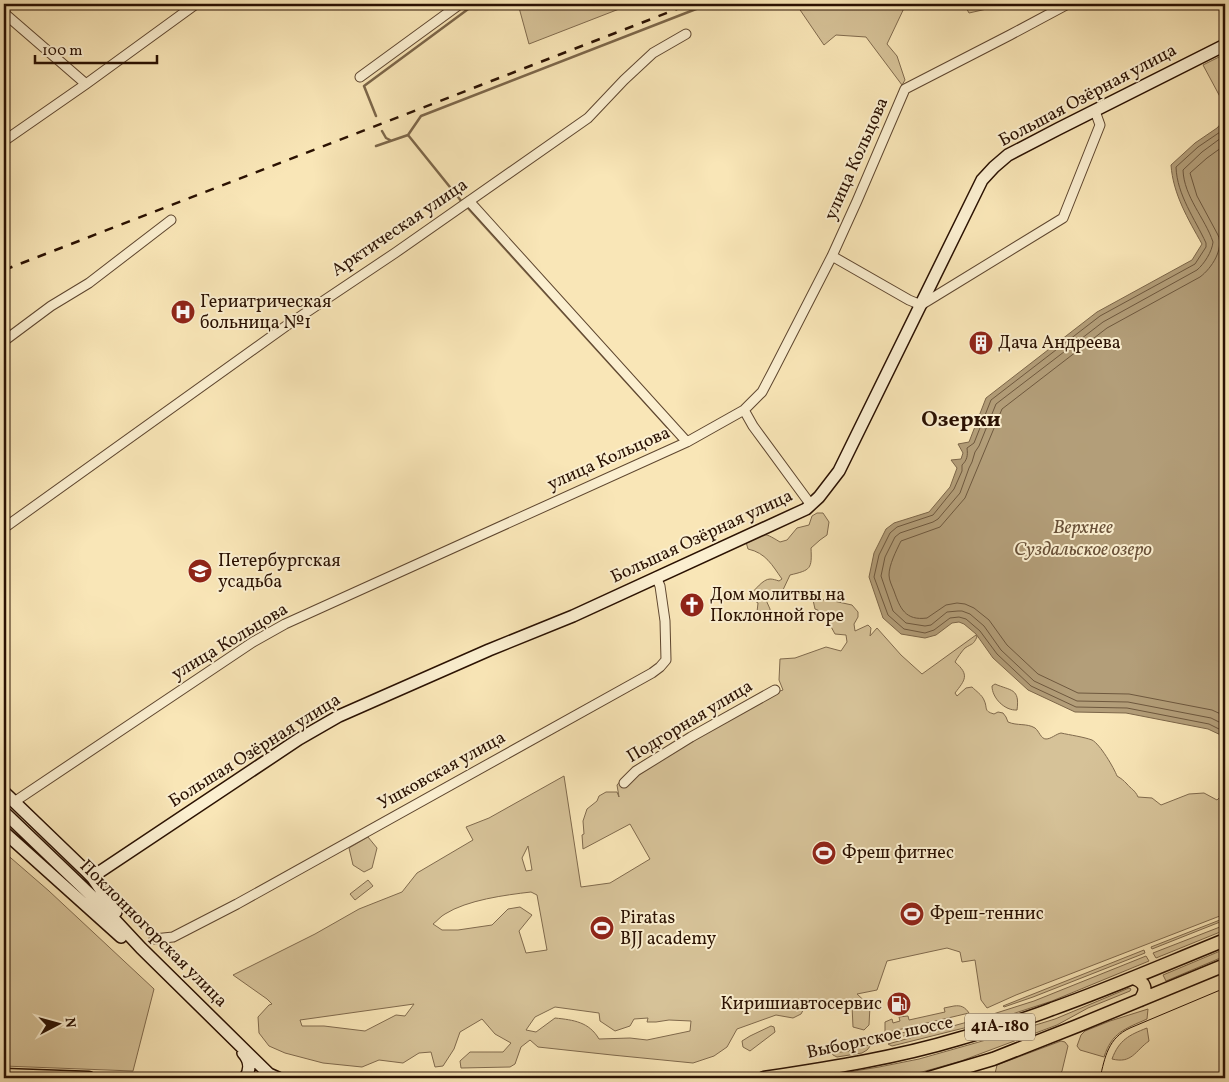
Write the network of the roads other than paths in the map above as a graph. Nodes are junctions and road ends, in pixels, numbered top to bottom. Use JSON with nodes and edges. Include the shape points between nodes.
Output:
{"nodes":[{"id":1,"x":196,"y":4,"type":"edge"},
{"id":2,"x":460,"y":4,"type":"edge"},
{"id":3,"x":1068,"y":4,"type":"edge"},
{"id":4,"x":4,"y":13,"type":"edge"},
{"id":5,"x":686,"y":34,"type":"dead end"},
{"id":6,"x":1225,"y":45,"type":"edge"},
{"id":7,"x":360,"y":77,"type":"dead end"},
{"id":8,"x":86,"y":84,"type":"junction"},
{"id":9,"x":1095,"y":111,"type":"junction"},
{"id":10,"x":4,"y":141,"type":"edge"},
{"id":11,"x":469,"y":201,"type":"junction"},
{"id":12,"x":171,"y":220,"type":"dead end"},
{"id":13,"x":832,"y":256,"type":"junction"},
{"id":14,"x":921,"y":305,"type":"junction"},
{"id":15,"x":4,"y":340,"type":"edge"},
{"id":16,"x":744,"y":410,"type":"junction"},
{"id":17,"x":687,"y":442,"type":"junction"},
{"id":18,"x":811,"y":505,"type":"junction"},
{"id":19,"x":4,"y":528,"type":"edge"},
{"id":20,"x":656,"y":577,"type":"junction"},
{"id":21,"x":774,"y":690,"type":"dead end"},
{"id":22,"x":624,"y":783,"type":"dead end"},
{"id":23,"x":4,"y":792,"type":"edge"},
{"id":24,"x":14,"y":802,"type":"junction"},
{"id":25,"x":4,"y":812,"type":"edge"},
{"id":26,"x":4,"y":832,"type":"edge"},
{"id":27,"x":92,"y":877,"type":"junction"},
{"id":28,"x":154,"y":940,"type":"dead end"},
{"id":29,"x":1225,"y":940,"type":"edge"},
{"id":30,"x":141,"y":948,"type":"junction"},
{"id":31,"x":1225,"y":965,"type":"edge"},
{"id":32,"x":1133,"y":978,"type":"junction"},
{"id":33,"x":1140,"y":1000,"type":"junction"},
{"id":34,"x":4,"y":1075,"type":"edge"},
{"id":35,"x":936,"y":1077,"type":"edge"},
{"id":36,"x":88,"y":1078,"type":"edge"},
{"id":37,"x":245,"y":1078,"type":"edge"},
{"id":38,"x":278,"y":1078,"type":"edge"},
{"id":39,"x":764,"y":1078,"type":"edge"}],
"edges":[{"from":1,"to":8,"type":"street"},
{"from":2,"to":7,"type":"street"},
{"from":3,"to":13,"type":"street","name":"улица Кольцова","via":[[905,89]]},
{"from":4,"to":8,"type":"street"},
{"from":5,"to":11,"type":"street","name":"Арктическая улица","via":[[653,53],[588,118]]},
{"from":6,"to":9,"type":"street","name":"Большая Озёрная улица"},
{"from":8,"to":10,"type":"street"},
{"from":9,"to":14,"type":"street","name":"Большая Озёрная улица","via":[[1008,156],[982,180]]},
{"from":9,"to":14,"type":"street","via":[[1100,125],[1063,218]]},
{"from":11,"to":17,"type":"street"},
{"from":11,"to":19,"type":"street","name":"Арктическая улица","via":[[286,326]]},
{"from":12,"to":15,"type":"street","via":[[89,283]]},
{"from":13,"to":14,"type":"street"},
{"from":13,"to":16,"type":"street","name":"улица Кольцова","via":[[762,392]]},
{"from":14,"to":18,"type":"street","name":"Большая Озёрная улица","via":[[839,471]]},
{"from":16,"to":17,"type":"street","name":"улица Кольцова"},
{"from":16,"to":18,"type":"street"},
{"from":17,"to":24,"type":"street","name":"улица Кольцова","via":[[285,624],[253,642]]},
{"from":18,"to":20,"type":"street","name":"Большая Озёрная улица"},
{"from":20,"to":27,"type":"street","name":"Большая Озёрная улица","via":[[339,716],[291,744]]},
{"from":20,"to":28,"type":"street","name":"Ушковская улица","via":[[665,621],[666,660],[652,673],[237,904],[173,936]]},
{"from":21,"to":22,"type":"street","name":"Подгорная улица","via":[[652,761]]},
{"from":23,"to":24,"type":"street","name":"Поклонногорская улица"},
{"from":24,"to":27,"type":"street","name":"Поклонногорская улица"},
{"from":25,"to":30,"type":"street","name":"Поклонногорская улица"},
{"from":26,"to":37,"type":"street","name":"Поклонногорская улица","via":[[136,950],[248,1058],[249,1070]]},
{"from":27,"to":30,"type":"street","name":"Поклонногорская улица"},
{"from":29,"to":32,"type":"main road","name":"Выборгское шоссе","number":"41А-180"},
{"from":30,"to":38,"type":"street","name":"Поклонногорская улица","via":[[269,1074]]},
{"from":31,"to":33,"type":"main road","number":"41А-180"},
{"from":32,"to":33,"type":"main road","via":[[1144,986]]},
{"from":32,"to":39,"type":"main road","name":"Выборгское шоссе","number":"41А-180","via":[[1044,1012],[956,1040],[880,1058]]},
{"from":33,"to":35,"type":"main road","number":"41А-180","via":[[993,1059]]},
{"from":34,"to":36,"type":"main road"}]}
